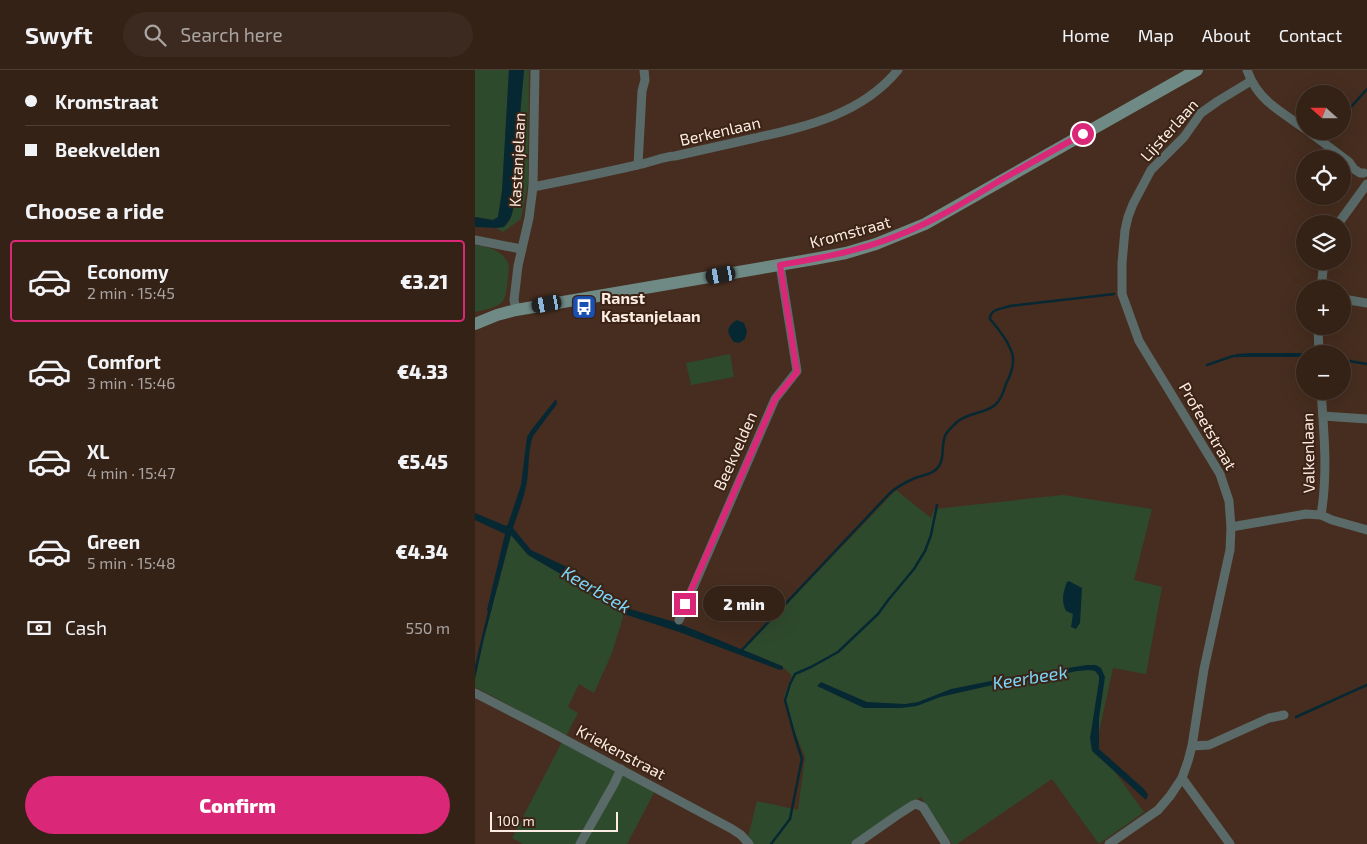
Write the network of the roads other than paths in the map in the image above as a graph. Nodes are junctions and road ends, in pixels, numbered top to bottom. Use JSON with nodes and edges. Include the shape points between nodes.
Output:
{"nodes":[{"id":1,"x":535,"y":70,"type":"edge"},
{"id":2,"x":644,"y":70,"type":"edge"},
{"id":3,"x":898,"y":70,"type":"edge"},
{"id":4,"x":1197,"y":70,"type":"edge"},
{"id":5,"x":1247,"y":70,"type":"edge"},
{"id":6,"x":1251,"y":80,"type":"junction"},
{"id":7,"x":1296,"y":122,"type":"edge"},
{"id":8,"x":1320,"y":140,"type":"edge"},
{"id":9,"x":638,"y":165,"type":"junction"},
{"id":10,"x":1365,"y":174,"type":"edge"},
{"id":11,"x":1367,"y":184,"type":"edge"},
{"id":12,"x":533,"y":187,"type":"junction"},
{"id":13,"x":1345,"y":215,"type":"edge"},
{"id":14,"x":1128,"y":217,"type":"joint"},
{"id":15,"x":475,"y":240,"type":"edge"},
{"id":16,"x":521,"y":249,"type":"junction"},
{"id":17,"x":780,"y":265,"type":"junction"},
{"id":18,"x":1351,"y":300,"type":"edge"},
{"id":19,"x":1367,"y":303,"type":"edge"},
{"id":20,"x":516,"y":310,"type":"junction"},
{"id":21,"x":475,"y":324,"type":"edge"},
{"id":22,"x":1322,"y":400,"type":"edge"},
{"id":23,"x":1323,"y":416,"type":"junction"},
{"id":24,"x":1367,"y":420,"type":"edge"},
{"id":25,"x":1321,"y":515,"type":"junction"},
{"id":26,"x":1231,"y":527,"type":"junction"},
{"id":27,"x":1367,"y":530,"type":"edge"},
{"id":28,"x":679,"y":620,"type":"dead end"},
{"id":29,"x":475,"y":693,"type":"edge"},
{"id":30,"x":1284,"y":714,"type":"dead end"},
{"id":31,"x":1192,"y":746,"type":"junction"},
{"id":32,"x":621,"y":769,"type":"junction"},
{"id":33,"x":1181,"y":778,"type":"junction"},
{"id":34,"x":579,"y":844,"type":"edge"},
{"id":35,"x":749,"y":844,"type":"edge"},
{"id":36,"x":856,"y":844,"type":"edge"},
{"id":37,"x":946,"y":844,"type":"edge"},
{"id":38,"x":1109,"y":844,"type":"edge"},
{"id":39,"x":1230,"y":844,"type":"edge"}],
"edges":[{"from":1,"to":12,"type":"street","name":"Kastanjelaan"},
{"from":2,"to":9,"type":"street"},
{"from":3,"to":9,"type":"street","name":"Berkenlaan","via":[[874,94],[819,122]]},
{"from":4,"to":17,"type":"main road","name":"Kromstraat","via":[[925,224],[845,253]]},
{"from":5,"to":6,"type":"street"},
{"from":6,"to":7,"type":"street","via":[[1266,99]]},
{"from":6,"to":14,"type":"street","name":"Lijsterlaan","via":[[1201,113],[1184,137],[1151,170]]},
{"from":8,"to":10,"type":"street"},
{"from":9,"to":12,"type":"street","name":"Berkenlaan"},
{"from":11,"to":13,"type":"street"},
{"from":12,"to":16,"type":"street","name":"Kastanjelaan"},
{"from":14,"to":26,"type":"street","name":"Profeetstraat","via":[[1122,294],[1139,341],[1220,474],[1229,500]]},
{"from":15,"to":16,"type":"street"},
{"from":16,"to":20,"type":"street","name":"Kastanjelaan","via":[[514,300]]},
{"from":17,"to":20,"type":"main road","name":"Kromstraat"},
{"from":17,"to":28,"type":"street","name":"Beekvelden","via":[[797,372],[775,399]]},
{"from":18,"to":19,"type":"street"},
{"from":20,"to":21,"type":"main road","name":"Kromstraat"},
{"from":22,"to":23,"type":"street","name":"Valkenlaan"},
{"from":23,"to":24,"type":"street"},
{"from":23,"to":25,"type":"street","name":"Valkenlaan","via":[[1325,479]]},
{"from":25,"to":26,"type":"street","via":[[1306,514]]},
{"from":25,"to":27,"type":"street"},
{"from":26,"to":31,"type":"street","name":"Profeetstraat","via":[[1230,550],[1204,669]]},
{"from":29,"to":32,"type":"street","name":"Kriekenstraat"},
{"from":30,"to":31,"type":"street","via":[[1209,745]]},
{"from":31,"to":33,"type":"street","name":"Profeetstraat"},
{"from":32,"to":34,"type":"street"},
{"from":32,"to":35,"type":"street","name":"Kriekenstraat","via":[[732,829]]},
{"from":33,"to":38,"type":"street","name":"Profeetstraat","via":[[1158,810]]},
{"from":33,"to":39,"type":"street"},
{"from":36,"to":37,"type":"street","via":[[916,804],[923,807]]}]}
